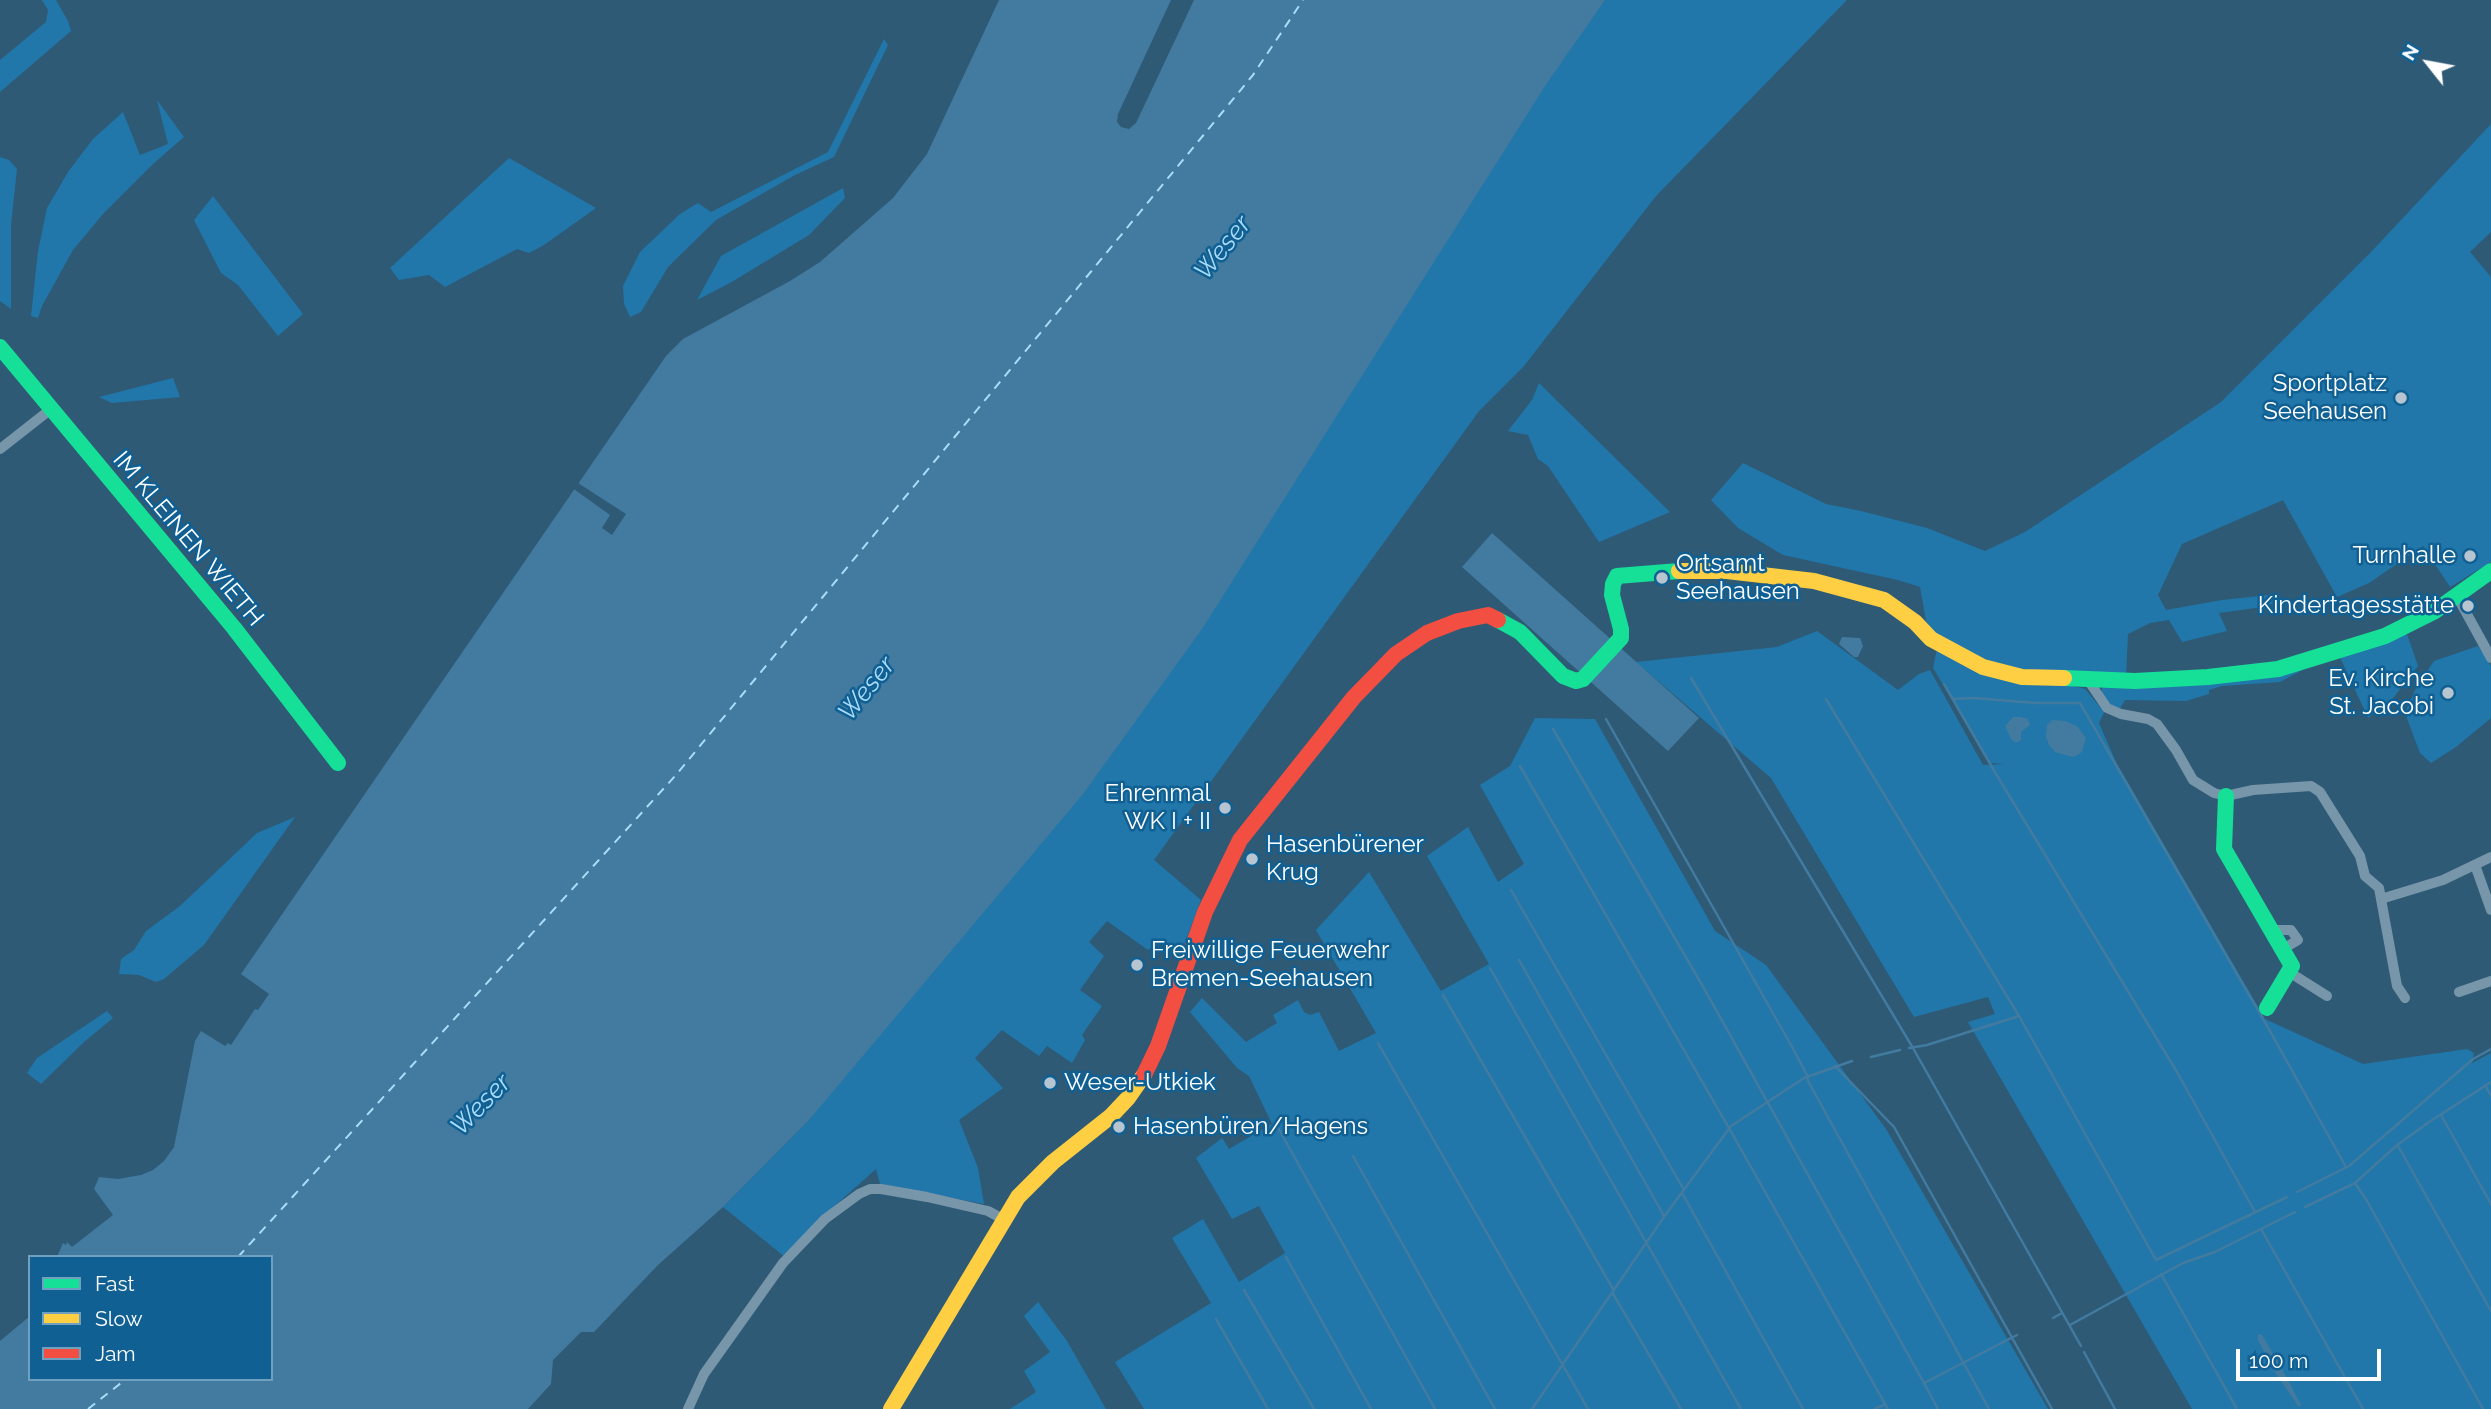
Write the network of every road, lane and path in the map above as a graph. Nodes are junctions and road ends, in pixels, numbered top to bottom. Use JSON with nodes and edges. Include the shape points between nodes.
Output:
{"nodes":[{"id":1,"x":0,"y":347,"type":"edge"},
{"id":2,"x":51,"y":409,"type":"junction"},
{"id":3,"x":0,"y":449,"type":"edge"},
{"id":4,"x":2491,"y":571,"type":"edge"},
{"id":5,"x":2457,"y":596,"type":"junction"},
{"id":6,"x":2491,"y":658,"type":"edge"},
{"id":7,"x":2088,"y":680,"type":"junction"},
{"id":8,"x":338,"y":763,"type":"dead end"},
{"id":9,"x":2226,"y":796,"type":"junction"},
{"id":10,"x":2491,"y":857,"type":"edge"},
{"id":11,"x":2475,"y":865,"type":"junction"},
{"id":12,"x":2381,"y":899,"type":"junction"},
{"id":13,"x":2491,"y":910,"type":"edge"},
{"id":14,"x":2289,"y":972,"type":"junction"},
{"id":15,"x":2491,"y":981,"type":"edge"},
{"id":16,"x":2459,"y":992,"type":"dead end"},
{"id":17,"x":2327,"y":996,"type":"dead end"},
{"id":18,"x":2405,"y":998,"type":"dead end"},
{"id":19,"x":2267,"y":1008,"type":"dead end"},
{"id":20,"x":1003,"y":1219,"type":"junction"},
{"id":21,"x":688,"y":1409,"type":"edge"},
{"id":22,"x":891,"y":1409,"type":"edge"}],
"edges":[{"from":1,"to":2,"type":"street","name":"IM KLEINEN WIETH"},
{"from":2,"to":3,"type":"street"},
{"from":2,"to":8,"type":"street","name":"IM KLEINEN WIETH","via":[[234,628]]},
{"from":4,"to":5,"type":"street"},
{"from":5,"to":6,"type":"street"},
{"from":5,"to":7,"type":"street","via":[[2425,618],[2385,636],[2278,669],[2135,681]]},
{"from":7,"to":9,"type":"street","via":[[2106,708],[2157,724],[2193,779]]},
{"from":7,"to":20,"type":"street","via":[[2022,677],[1983,667],[1931,639],[1884,600],[1814,581],[1763,574],[1681,571],[1617,576],[1612,595],[1621,638],[1576,681],[1563,676],[1520,632],[1488,615],[1427,633],[1396,654],[1354,697],[1240,840],[1205,912],[1142,1080],[1111,1116],[1043,1171]]},
{"from":9,"to":12,"type":"street","via":[[2311,786],[2320,792],[2360,856],[2365,876],[2379,888]]},
{"from":9,"to":14,"type":"street","via":[[2224,849],[2273,930],[2292,966]]},
{"from":10,"to":11,"type":"street"},
{"from":11,"to":12,"type":"street"},
{"from":11,"to":13,"type":"street"},
{"from":12,"to":18,"type":"street","via":[[2397,986]]},
{"from":14,"to":17,"type":"street"},
{"from":14,"to":19,"type":"street"},
{"from":15,"to":16,"type":"street"},
{"from":20,"to":21,"type":"street","via":[[988,1211],[894,1192],[870,1189],[859,1194],[825,1219],[783,1263],[704,1374]]},
{"from":20,"to":22,"type":"street"}]}
